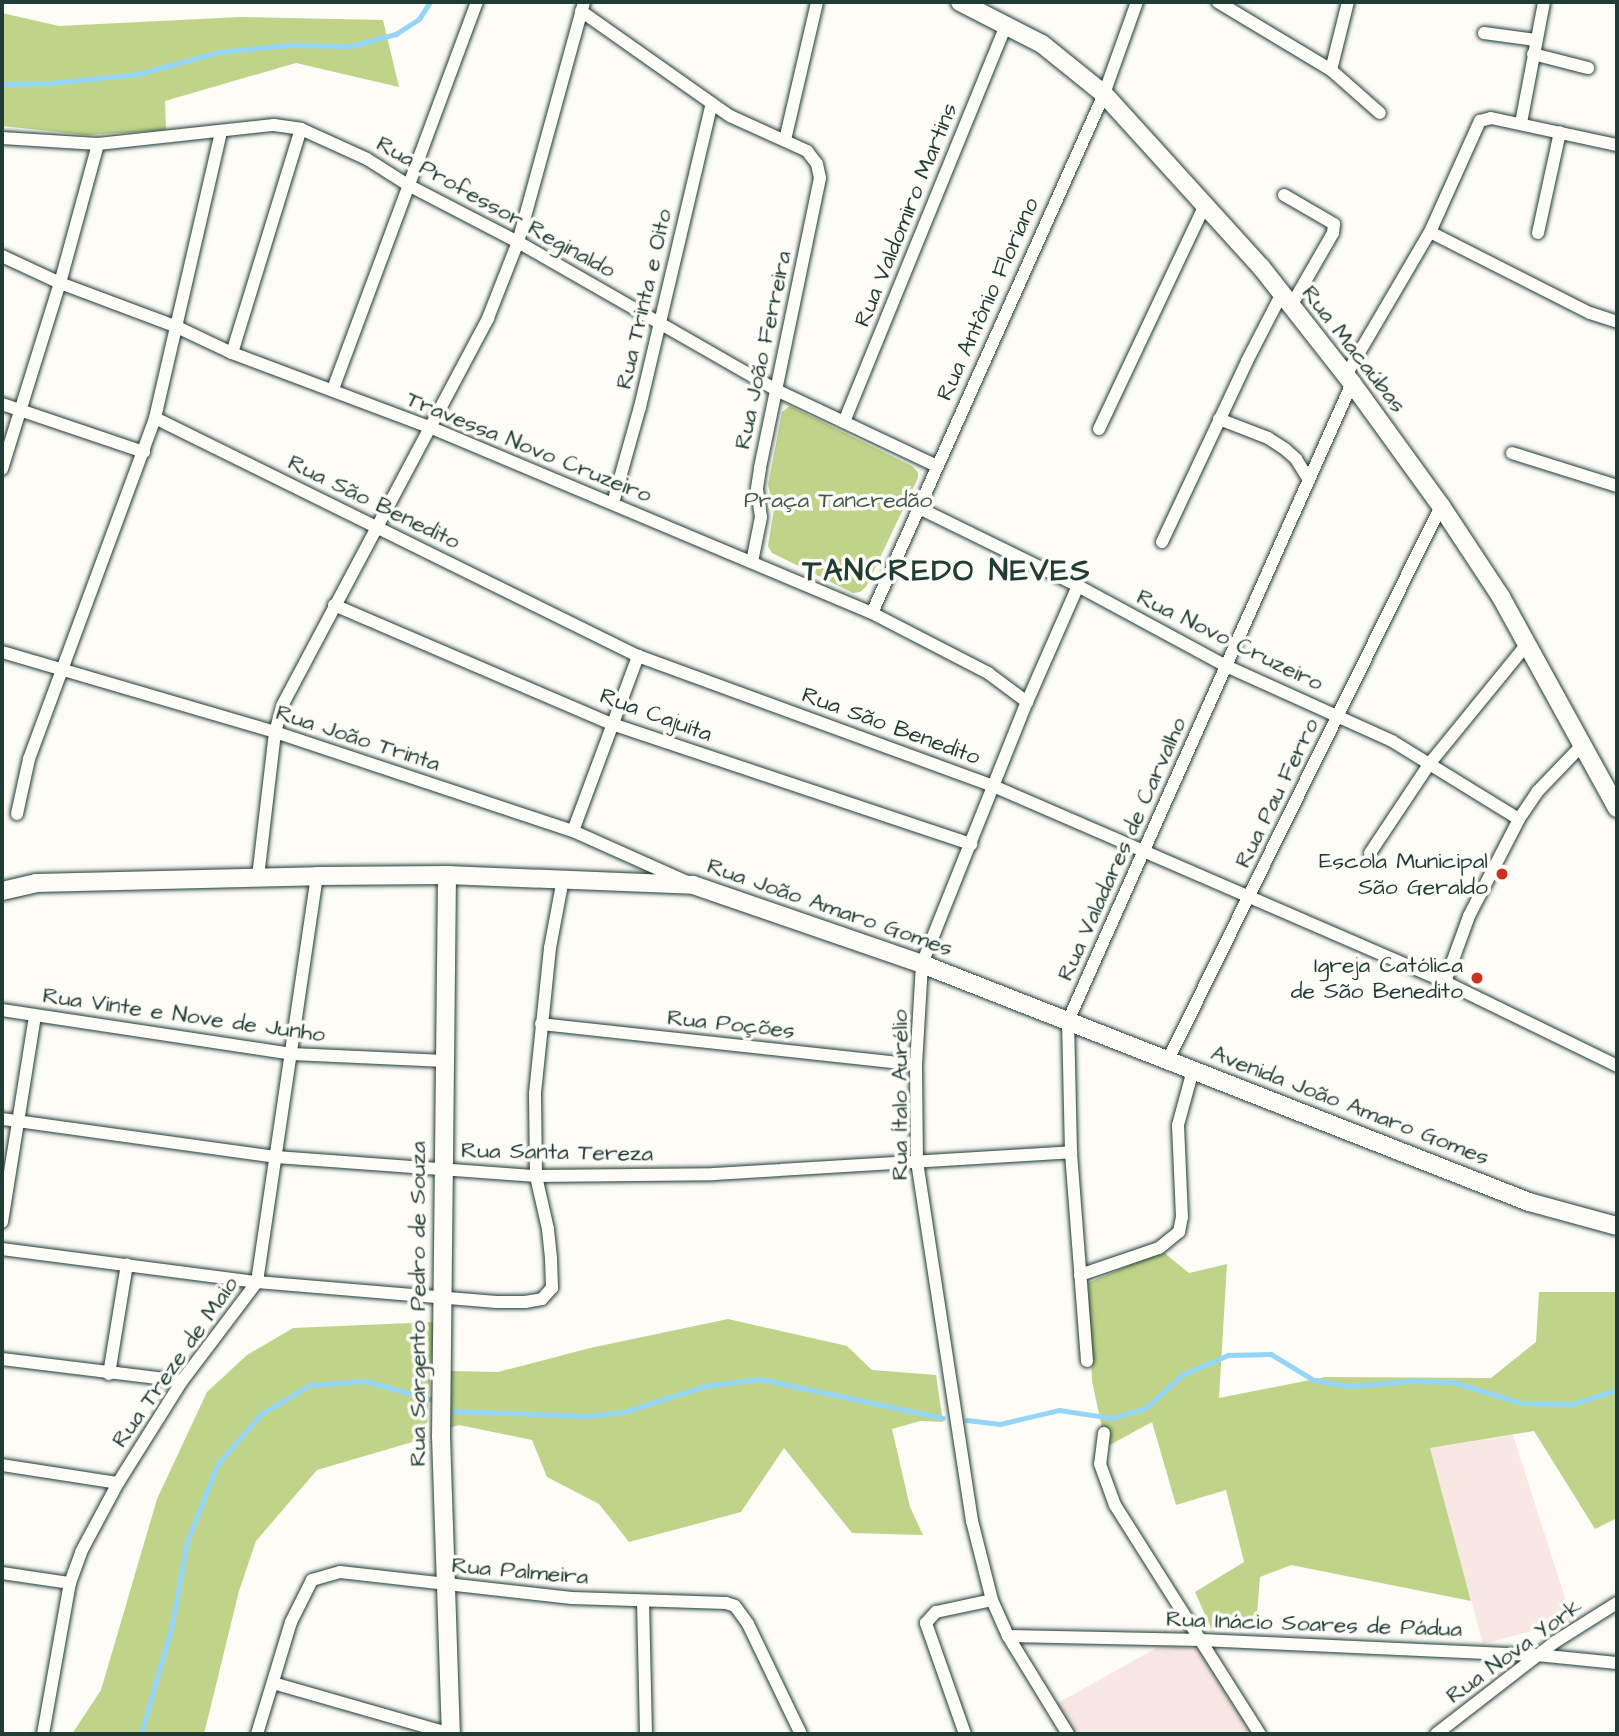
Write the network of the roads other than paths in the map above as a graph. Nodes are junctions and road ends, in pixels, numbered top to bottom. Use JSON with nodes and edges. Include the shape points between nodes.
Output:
{"nodes":[{"id":1,"x":477,"y":2,"type":"edge"},
{"id":2,"x":817,"y":2,"type":"edge"},
{"id":3,"x":960,"y":2,"type":"edge"},
{"id":4,"x":1137,"y":2,"type":"edge"},
{"id":5,"x":1217,"y":2,"type":"edge"},
{"id":6,"x":1348,"y":2,"type":"edge"},
{"id":7,"x":1544,"y":2,"type":"edge"},
{"id":8,"x":582,"y":7,"type":"edge"},
{"id":9,"x":1007,"y":23,"type":"junction"},
{"id":10,"x":1484,"y":33,"type":"dead end"},
{"id":11,"x":1536,"y":40,"type":"junction"},
{"id":12,"x":1534,"y":54,"type":"junction"},
{"id":13,"x":1588,"y":68,"type":"dead end"},
{"id":14,"x":1331,"y":70,"type":"junction"},
{"id":15,"x":1104,"y":94,"type":"junction"},
{"id":16,"x":712,"y":103,"type":"junction"},
{"id":17,"x":1380,"y":113,"type":"dead end"},
{"id":18,"x":1521,"y":123,"type":"junction"},
{"id":19,"x":301,"y":129,"type":"junction"},
{"id":20,"x":221,"y":132,"type":"junction"},
{"id":21,"x":1560,"y":132,"type":"junction"},
{"id":22,"x":2,"y":138,"type":"edge"},
{"id":23,"x":785,"y":141,"type":"junction"},
{"id":24,"x":98,"y":144,"type":"junction"},
{"id":25,"x":1617,"y":145,"type":"edge"},
{"id":26,"x":408,"y":185,"type":"junction"},
{"id":27,"x":1284,"y":195,"type":"dead end"},
{"id":28,"x":1206,"y":204,"type":"junction"},
{"id":29,"x":1430,"y":232,"type":"junction"},
{"id":30,"x":1538,"y":233,"type":"dead end"},
{"id":31,"x":518,"y":243,"type":"junction"},
{"id":32,"x":2,"y":256,"type":"edge"},
{"id":33,"x":61,"y":283,"type":"junction"},
{"id":34,"x":1286,"y":301,"type":"junction"},
{"id":35,"x":1617,"y":321,"type":"edge"},
{"id":36,"x":658,"y":323,"type":"junction"},
{"id":37,"x":177,"y":327,"type":"junction"},
{"id":38,"x":232,"y":353,"type":"junction"},
{"id":39,"x":1349,"y":379,"type":"junction"},
{"id":40,"x":333,"y":389,"type":"junction"},
{"id":41,"x":776,"y":390,"type":"junction"},
{"id":42,"x":2,"y":404,"type":"edge"},
{"id":43,"x":19,"y":409,"type":"junction"},
{"id":44,"x":155,"y":418,"type":"junction"},
{"id":45,"x":1219,"y":419,"type":"junction"},
{"id":46,"x":844,"y":422,"type":"junction"},
{"id":47,"x":432,"y":428,"type":"junction"},
{"id":48,"x":1099,"y":429,"type":"dead end"},
{"id":49,"x":144,"y":452,"type":"junction"},
{"id":50,"x":1512,"y":453,"type":"dead end"},
{"id":51,"x":935,"y":465,"type":"junction"},
{"id":52,"x":2,"y":469,"type":"edge"},
{"id":53,"x":1309,"y":480,"type":"junction"},
{"id":54,"x":1617,"y":486,"type":"edge"},
{"id":55,"x":613,"y":503,"type":"junction"},
{"id":56,"x":1441,"y":506,"type":"junction"},
{"id":57,"x":917,"y":507,"type":"junction"},
{"id":58,"x":379,"y":527,"type":"junction"},
{"id":59,"x":1162,"y":542,"type":"dead end"},
{"id":60,"x":752,"y":562,"type":"junction"},
{"id":61,"x":1077,"y":586,"type":"junction"},
{"id":62,"x":334,"y":605,"type":"junction"},
{"id":63,"x":872,"y":613,"type":"junction"},
{"id":64,"x":1528,"y":643,"type":"junction"},
{"id":65,"x":2,"y":652,"type":"edge"},
{"id":66,"x":638,"y":656,"type":"junction"},
{"id":67,"x":1226,"y":666,"type":"junction"},
{"id":68,"x":61,"y":669,"type":"junction"},
{"id":69,"x":1027,"y":702,"type":"junction"},
{"id":70,"x":1338,"y":716,"type":"junction"},
{"id":71,"x":612,"y":724,"type":"junction"},
{"id":72,"x":275,"y":732,"type":"junction"},
{"id":73,"x":1583,"y":744,"type":"junction"},
{"id":74,"x":1430,"y":763,"type":"junction"},
{"id":75,"x":993,"y":786,"type":"junction"},
{"id":76,"x":1617,"y":808,"type":"edge"},
{"id":77,"x":17,"y":814,"type":"dead end"},
{"id":78,"x":1519,"y":819,"type":"junction"},
{"id":79,"x":573,"y":831,"type":"junction"},
{"id":80,"x":971,"y":844,"type":"junction"},
{"id":81,"x":1143,"y":853,"type":"junction"},
{"id":82,"x":1370,"y":853,"type":"dead end"},
{"id":83,"x":447,"y":875,"type":"junction"},
{"id":84,"x":317,"y":876,"type":"junction"},
{"id":85,"x":258,"y":877,"type":"junction"},
{"id":86,"x":563,"y":880,"type":"junction"},
{"id":87,"x":693,"y":885,"type":"junction"},
{"id":88,"x":2,"y":891,"type":"edge"},
{"id":89,"x":1248,"y":897,"type":"junction"},
{"id":90,"x":922,"y":964,"type":"junction"},
{"id":91,"x":1445,"y":982,"type":"junction"},
{"id":92,"x":2,"y":1010,"type":"edge"},
{"id":93,"x":35,"y":1016,"type":"junction"},
{"id":94,"x":1068,"y":1021,"type":"junction"},
{"id":95,"x":541,"y":1024,"type":"junction"},
{"id":96,"x":292,"y":1054,"type":"junction"},
{"id":97,"x":1168,"y":1060,"type":"junction"},
{"id":98,"x":445,"y":1062,"type":"junction"},
{"id":99,"x":916,"y":1065,"type":"junction"},
{"id":100,"x":1617,"y":1066,"type":"edge"},
{"id":101,"x":1193,"y":1070,"type":"junction"},
{"id":102,"x":2,"y":1119,"type":"edge"},
{"id":103,"x":17,"y":1121,"type":"junction"},
{"id":104,"x":1071,"y":1152,"type":"junction"},
{"id":105,"x":276,"y":1157,"type":"junction"},
{"id":106,"x":917,"y":1163,"type":"junction"},
{"id":107,"x":443,"y":1170,"type":"junction"},
{"id":108,"x":536,"y":1175,"type":"junction"},
{"id":109,"x":2,"y":1222,"type":"edge"},
{"id":110,"x":1617,"y":1226,"type":"edge"},
{"id":111,"x":2,"y":1249,"type":"edge"},
{"id":112,"x":127,"y":1264,"type":"junction"},
{"id":113,"x":1080,"y":1275,"type":"junction"},
{"id":114,"x":257,"y":1282,"type":"junction"},
{"id":115,"x":443,"y":1296,"type":"junction"},
{"id":116,"x":2,"y":1359,"type":"edge"},
{"id":117,"x":1087,"y":1361,"type":"dead end"},
{"id":118,"x":109,"y":1374,"type":"junction"},
{"id":119,"x":182,"y":1381,"type":"junction"},
{"id":120,"x":1104,"y":1433,"type":"dead end"},
{"id":121,"x":2,"y":1465,"type":"edge"},
{"id":122,"x":118,"y":1483,"type":"junction"},
{"id":123,"x":2,"y":1573,"type":"edge"},
{"id":124,"x":70,"y":1583,"type":"junction"},
{"id":125,"x":445,"y":1586,"type":"junction"},
{"id":126,"x":992,"y":1600,"type":"junction"},
{"id":127,"x":643,"y":1601,"type":"junction"},
{"id":128,"x":1616,"y":1605,"type":"edge"},
{"id":129,"x":1008,"y":1636,"type":"junction"},
{"id":130,"x":1201,"y":1640,"type":"junction"},
{"id":131,"x":1537,"y":1655,"type":"junction"},
{"id":132,"x":1617,"y":1663,"type":"edge"},
{"id":133,"x":273,"y":1683,"type":"junction"},
{"id":134,"x":43,"y":1734,"type":"edge"},
{"id":135,"x":257,"y":1734,"type":"edge"},
{"id":136,"x":451,"y":1734,"type":"edge"},
{"id":137,"x":646,"y":1734,"type":"edge"},
{"id":138,"x":801,"y":1734,"type":"edge"},
{"id":139,"x":965,"y":1734,"type":"edge"},
{"id":140,"x":1068,"y":1734,"type":"edge"},
{"id":141,"x":1260,"y":1734,"type":"edge"},
{"id":142,"x":1436,"y":1734,"type":"edge"}],
"edges":[{"from":1,"to":26,"type":"street"},
{"from":2,"to":23,"type":"street"},
{"from":3,"to":9,"type":"street","name":"Rua Macaúbas"},
{"from":4,"to":15,"type":"street","name":"Rua Antônio Floriano"},
{"from":5,"to":14,"type":"street"},
{"from":6,"to":14,"type":"street"},
{"from":7,"to":11,"type":"street"},
{"from":8,"to":16,"type":"street"},
{"from":8,"to":31,"type":"street"},
{"from":9,"to":15,"type":"street","name":"Rua Macaúbas","via":[[1042,44]]},
{"from":9,"to":46,"type":"street","name":"Rua Valdomiro Martins"},
{"from":10,"to":11,"type":"street"},
{"from":11,"to":12,"type":"street"},
{"from":12,"to":13,"type":"street"},
{"from":12,"to":18,"type":"street"},
{"from":14,"to":17,"type":"street"},
{"from":15,"to":28,"type":"street","name":"Rua Macaúbas"},
{"from":15,"to":51,"type":"street","name":"Rua Antônio Floriano"},
{"from":16,"to":23,"type":"street"},
{"from":16,"to":36,"type":"street","name":"Rua Trinta e Oito"},
{"from":18,"to":21,"type":"street"},
{"from":18,"to":29,"type":"street","name":"Rua Valadares de Carvalho","via":[[1491,118],[1476,124]]},
{"from":19,"to":20,"type":"street","name":"Rua Professor Reginaldo","via":[[274,125]]},
{"from":19,"to":26,"type":"street","name":"Rua Professor Reginaldo","via":[[367,159]]},
{"from":19,"to":38,"type":"street"},
{"from":20,"to":24,"type":"street","name":"Rua Professor Reginaldo"},
{"from":20,"to":37,"type":"street"},
{"from":21,"to":25,"type":"street"},
{"from":21,"to":30,"type":"street"},
{"from":22,"to":24,"type":"street","name":"Rua Professor Reginaldo"},
{"from":23,"to":41,"type":"street","name":"Rua João Ferreira","via":[[807,150],[820,178]]},
{"from":24,"to":33,"type":"street"},
{"from":26,"to":31,"type":"street","name":"Rua Professor Reginaldo"},
{"from":26,"to":40,"type":"street"},
{"from":27,"to":34,"type":"street","via":[[1334,224],[1333,233]]},
{"from":28,"to":34,"type":"street","name":"Rua Macaúbas"},
{"from":28,"to":48,"type":"street"},
{"from":29,"to":35,"type":"street","via":[[1590,313]]},
{"from":29,"to":39,"type":"street","name":"Rua Valadares de Carvalho"},
{"from":31,"to":36,"type":"street","name":"Rua Professor Reginaldo"},
{"from":31,"to":47,"type":"street","via":[[488,318]]},
{"from":32,"to":33,"type":"street","name":"Travessa Novo Cruzeiro"},
{"from":33,"to":37,"type":"street","name":"Travessa Novo Cruzeiro"},
{"from":33,"to":43,"type":"street"},
{"from":34,"to":39,"type":"street","name":"Rua Macaúbas"},
{"from":34,"to":45,"type":"street"},
{"from":36,"to":41,"type":"street","name":"Rua Professor Reginaldo"},
{"from":36,"to":55,"type":"street","name":"Rua Trinta e Oito"},
{"from":37,"to":38,"type":"street","name":"Travessa Novo Cruzeiro"},
{"from":37,"to":44,"type":"street"},
{"from":38,"to":40,"type":"street","name":"Travessa Novo Cruzeiro"},
{"from":39,"to":53,"type":"street","name":"Rua Valadares de Carvalho"},
{"from":39,"to":56,"type":"street","name":"Rua Macaúbas"},
{"from":40,"to":47,"type":"street","name":"Travessa Novo Cruzeiro"},
{"from":41,"to":46,"type":"street","name":"Rua Professor Reginaldo"},
{"from":41,"to":60,"type":"street","name":"Rua João Ferreira","via":[[757,489],[761,517]]},
{"from":42,"to":43,"type":"street"},
{"from":43,"to":49,"type":"street"},
{"from":43,"to":52,"type":"street"},
{"from":44,"to":49,"type":"street"},
{"from":44,"to":58,"type":"street","name":"Rua São Benedito"},
{"from":45,"to":53,"type":"street","via":[[1285,449]]},
{"from":45,"to":59,"type":"street"},
{"from":46,"to":51,"type":"street","name":"Rua Professor Reginaldo"},
{"from":47,"to":55,"type":"street","name":"Travessa Novo Cruzeiro"},
{"from":47,"to":58,"type":"street"},
{"from":49,"to":68,"type":"street"},
{"from":50,"to":54,"type":"street"},
{"from":51,"to":57,"type":"street","name":"Rua Antônio Floriano"},
{"from":53,"to":67,"type":"street","name":"Rua Valadares de Carvalho"},
{"from":55,"to":60,"type":"street","name":"Travessa Novo Cruzeiro"},
{"from":56,"to":64,"type":"street","name":"Rua Macaúbas"},
{"from":56,"to":70,"type":"street","name":"Rua Pau Ferro"},
{"from":57,"to":61,"type":"street","name":"Rua Novo Cruzeiro"},
{"from":57,"to":63,"type":"street","name":"Rua Antônio Floriano"},
{"from":58,"to":62,"type":"street"},
{"from":58,"to":66,"type":"street","name":"Rua São Benedito"},
{"from":60,"to":63,"type":"street","name":"Travessa Novo Cruzeiro"},
{"from":61,"to":67,"type":"street","name":"Rua Novo Cruzeiro"},
{"from":61,"to":69,"type":"street","name":"Rua Ítalo Aurélio"},
{"from":62,"to":71,"type":"street","name":"Rua Cajuíta"},
{"from":62,"to":72,"type":"street","via":[[284,704]]},
{"from":63,"to":69,"type":"street","name":"Travessa Novo Cruzeiro","via":[[988,673]]},
{"from":64,"to":73,"type":"street","name":"Rua Macaúbas"},
{"from":64,"to":74,"type":"street"},
{"from":65,"to":68,"type":"street","name":"Rua João Trinta"},
{"from":66,"to":71,"type":"street"},
{"from":66,"to":75,"type":"street","name":"Rua São Benedito"},
{"from":67,"to":70,"type":"street","name":"Rua Novo Cruzeiro"},
{"from":67,"to":81,"type":"street","name":"Rua Valadares de Carvalho"},
{"from":68,"to":72,"type":"street","name":"Rua João Trinta"},
{"from":68,"to":77,"type":"street","via":[[29,758]]},
{"from":69,"to":75,"type":"street","name":"Rua Ítalo Aurélio"},
{"from":70,"to":74,"type":"street","name":"Rua Novo Cruzeiro"},
{"from":70,"to":89,"type":"street","name":"Rua Pau Ferro"},
{"from":71,"to":79,"type":"street"},
{"from":71,"to":80,"type":"street","name":"Rua Cajuíta"},
{"from":72,"to":79,"type":"street","name":"Rua João Trinta"},
{"from":72,"to":85,"type":"street"},
{"from":73,"to":76,"type":"street","name":"Rua Macaúbas"},
{"from":73,"to":78,"type":"street","via":[[1538,791]]},
{"from":74,"to":78,"type":"street","name":"Rua Novo Cruzeiro"},
{"from":74,"to":82,"type":"street"},
{"from":75,"to":80,"type":"street","name":"Rua Ítalo Aurélio"},
{"from":75,"to":81,"type":"street","name":"Rua São Benedito"},
{"from":78,"to":91,"type":"street","via":[[1469,916]]},
{"from":79,"to":87,"type":"street","name":"Rua João Trinta"},
{"from":80,"to":90,"type":"street","name":"Rua Ítalo Aurélio"},
{"from":81,"to":89,"type":"street","name":"Rua São Benedito"},
{"from":81,"to":94,"type":"street","name":"Rua Valadares de Carvalho"},
{"from":83,"to":84,"type":"street","name":"Rua João Amaro Gomes"},
{"from":83,"to":86,"type":"street","name":"Rua João Amaro Gomes"},
{"from":83,"to":98,"type":"street","name":"Rua Sargento Pedro de Souza"},
{"from":84,"to":85,"type":"street"},
{"from":84,"to":96,"type":"street","name":"Rua Treze de Maio"},
{"from":85,"to":88,"type":"street","via":[[36,883]]},
{"from":86,"to":87,"type":"street","name":"Rua João Amaro Gomes"},
{"from":86,"to":95,"type":"street"},
{"from":87,"to":90,"type":"street","name":"Rua João Amaro Gomes"},
{"from":89,"to":91,"type":"street","name":"Rua São Benedito"},
{"from":89,"to":97,"type":"street","name":"Rua Pau Ferro"},
{"from":90,"to":94,"type":"street","name":"Rua João Amaro Gomes"},
{"from":90,"to":99,"type":"street","name":"Rua Ítalo Aurélio"},
{"from":91,"to":100,"type":"street","name":"Rua São Benedito"},
{"from":92,"to":93,"type":"street","name":"Rua Vinte e Nove de Junho"},
{"from":93,"to":96,"type":"street","name":"Rua Vinte e Nove de Junho"},
{"from":93,"to":103,"type":"street"},
{"from":94,"to":97,"type":"street","name":"Avenida João Amaro Gomes"},
{"from":94,"to":104,"type":"street","name":"Rua Valadares de Carvalho"},
{"from":95,"to":99,"type":"street","name":"Rua Poções"},
{"from":95,"to":108,"type":"street","via":[[535,1093]]},
{"from":96,"to":98,"type":"street","name":"Rua Vinte e Nove de Junho"},
{"from":96,"to":105,"type":"street","name":"Rua Treze de Maio"},
{"from":97,"to":101,"type":"street","name":"Avenida João Amaro Gomes"},
{"from":98,"to":107,"type":"street","name":"Rua Sargento Pedro de Souza"},
{"from":99,"to":106,"type":"street","name":"Rua Ítalo Aurélio"},
{"from":101,"to":110,"type":"street","name":"Avenida João Amaro Gomes","via":[[1529,1202]]},
{"from":101,"to":113,"type":"street","via":[[1178,1125],[1179,1233],[1159,1248]]},
{"from":102,"to":103,"type":"street","name":"Rua Santa Tereza"},
{"from":103,"to":105,"type":"street","name":"Rua Santa Tereza"},
{"from":103,"to":109,"type":"street"},
{"from":104,"to":106,"type":"street","name":"Rua Santa Tereza"},
{"from":104,"to":113,"type":"street","name":"Rua Valadares de Carvalho"},
{"from":105,"to":107,"type":"street","name":"Rua Santa Tereza"},
{"from":105,"to":114,"type":"street","name":"Rua Treze de Maio"},
{"from":106,"to":108,"type":"street","name":"Rua Santa Tereza","via":[[714,1174]]},
{"from":106,"to":126,"type":"street","name":"Rua Ítalo Aurélio","via":[[957,1436]]},
{"from":107,"to":108,"type":"street","name":"Rua Santa Tereza"},
{"from":107,"to":115,"type":"street","name":"Rua Sargento Pedro de Souza"},
{"from":108,"to":115,"type":"street","via":[[548,1229],[552,1288],[547,1295],[525,1303]]},
{"from":111,"to":112,"type":"street"},
{"from":112,"to":114,"type":"street"},
{"from":112,"to":118,"type":"street"},
{"from":113,"to":117,"type":"street","name":"Rua Valadares de Carvalho"},
{"from":114,"to":115,"type":"street"},
{"from":114,"to":119,"type":"street","name":"Rua Treze de Maio"},
{"from":115,"to":125,"type":"street","name":"Rua Sargento Pedro de Souza"},
{"from":116,"to":118,"type":"street"},
{"from":118,"to":119,"type":"street"},
{"from":119,"to":122,"type":"street","name":"Rua Treze de Maio"},
{"from":120,"to":130,"type":"street","via":[[1100,1464],[1115,1505]]},
{"from":121,"to":122,"type":"street"},
{"from":122,"to":124,"type":"street","name":"Rua Treze de Maio"},
{"from":123,"to":124,"type":"street"},
{"from":124,"to":134,"type":"street","name":"Rua Treze de Maio"},
{"from":125,"to":127,"type":"street","name":"Rua Palmeira"},
{"from":125,"to":133,"type":"street","name":"Rua Palmeira","via":[[340,1572],[312,1580],[291,1622]]},
{"from":125,"to":136,"type":"street","name":"Rua Sargento Pedro de Souza"},
{"from":126,"to":129,"type":"street","name":"Rua Ítalo Aurélio"},
{"from":126,"to":139,"type":"street","via":[[930,1615],[926,1627]]},
{"from":127,"to":137,"type":"street"},
{"from":127,"to":138,"type":"street","name":"Rua Palmeira","via":[[726,1602],[735,1606]]},
{"from":128,"to":131,"type":"street","name":"Rua Nova York"},
{"from":129,"to":130,"type":"street","name":"Rua Inácio Soares de Pádua"},
{"from":129,"to":140,"type":"street","name":"Rua Ítalo Aurélio"},
{"from":130,"to":131,"type":"street","name":"Rua Inácio Soares de Pádua"},
{"from":130,"to":141,"type":"street"},
{"from":131,"to":132,"type":"street","name":"Rua Inácio Soares de Pádua"},
{"from":131,"to":142,"type":"street","name":"Rua Nova York"},
{"from":133,"to":135,"type":"street"},
{"from":133,"to":136,"type":"street"}]}
